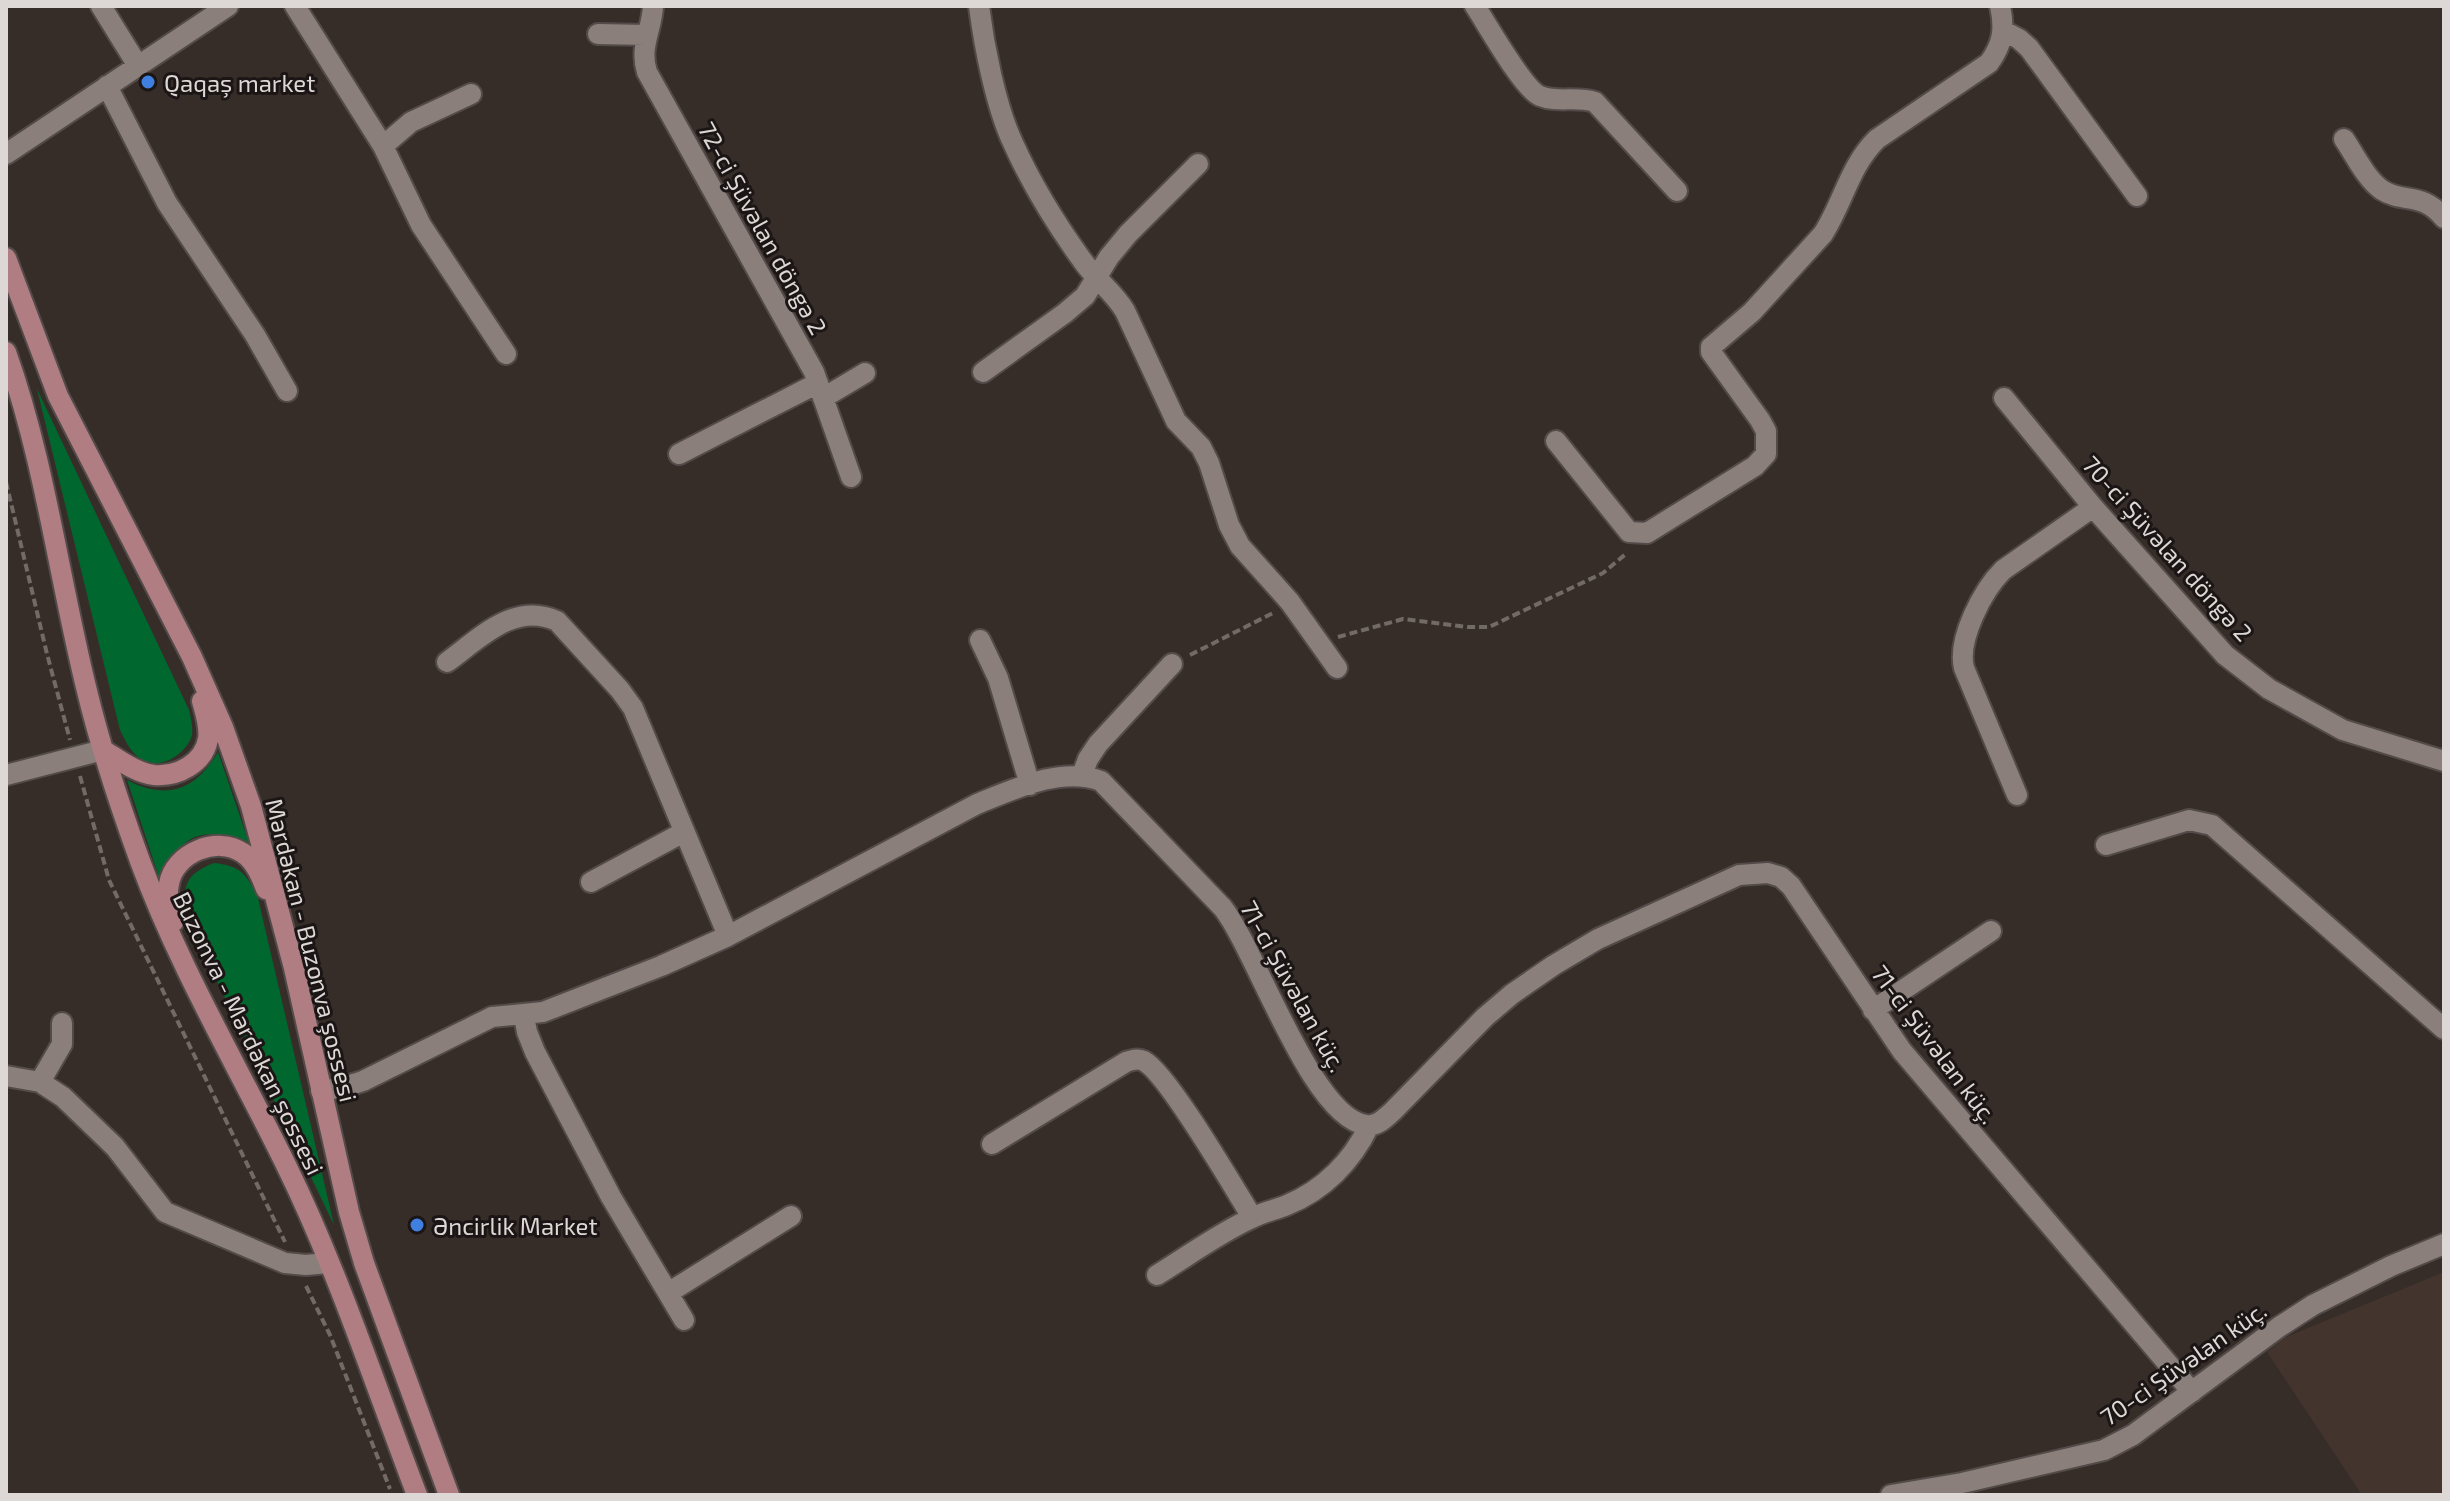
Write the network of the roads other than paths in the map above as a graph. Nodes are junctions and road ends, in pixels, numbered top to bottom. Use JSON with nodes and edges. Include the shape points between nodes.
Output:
{"nodes":[{"id":1,"x":101,"y":6,"type":"edge"},
{"id":2,"x":228,"y":6,"type":"edge"},
{"id":3,"x":295,"y":6,"type":"edge"},
{"id":4,"x":653,"y":6,"type":"edge"},
{"id":5,"x":979,"y":6,"type":"edge"},
{"id":6,"x":1475,"y":6,"type":"edge"},
{"id":7,"x":2000,"y":6,"type":"edge"},
{"id":8,"x":2004,"y":31,"type":"junction"},
{"id":9,"x":598,"y":34,"type":"dead end"},
{"id":10,"x":646,"y":35,"type":"junction"},
{"id":11,"x":138,"y":66,"type":"junction"},
{"id":12,"x":107,"y":86,"type":"junction"},
{"id":13,"x":471,"y":94,"type":"dead end"},
{"id":14,"x":2344,"y":139,"type":"dead end"},
{"id":15,"x":383,"y":146,"type":"junction"},
{"id":16,"x":6,"y":154,"type":"edge"},
{"id":17,"x":1198,"y":164,"type":"dead end"},
{"id":18,"x":1677,"y":191,"type":"dead end"},
{"id":19,"x":2137,"y":196,"type":"dead end"},
{"id":20,"x":2444,"y":218,"type":"edge"},
{"id":21,"x":6,"y":258,"type":"edge"},
{"id":22,"x":1096,"y":277,"type":"junction"},
{"id":23,"x":6,"y":352,"type":"edge"},
{"id":24,"x":506,"y":354,"type":"dead end"},
{"id":25,"x":983,"y":372,"type":"dead end"},
{"id":26,"x":865,"y":373,"type":"dead end"},
{"id":27,"x":821,"y":390,"type":"junction"},
{"id":28,"x":287,"y":391,"type":"dead end"},
{"id":29,"x":2004,"y":398,"type":"dead end"},
{"id":30,"x":1556,"y":441,"type":"dead end"},
{"id":31,"x":679,"y":454,"type":"dead end"},
{"id":32,"x":851,"y":477,"type":"dead end"},
{"id":33,"x":2093,"y":507,"type":"junction"},
{"id":34,"x":980,"y":640,"type":"dead end"},
{"id":35,"x":192,"y":657,"type":"junction"},
{"id":36,"x":447,"y":662,"type":"dead end"},
{"id":37,"x":1172,"y":664,"type":"road end"},
{"id":38,"x":1337,"y":668,"type":"dead end"},
{"id":39,"x":103,"y":750,"type":"junction"},
{"id":40,"x":2444,"y":761,"type":"edge"},
{"id":41,"x":6,"y":775,"type":"edge"},
{"id":42,"x":1082,"y":775,"type":"junction"},
{"id":43,"x":1030,"y":785,"type":"junction"},
{"id":44,"x":2017,"y":795,"type":"dead end"},
{"id":45,"x":684,"y":832,"type":"junction"},
{"id":46,"x":2106,"y":845,"type":"dead end"},
{"id":47,"x":591,"y":882,"type":"dead end"},
{"id":48,"x":1991,"y":931,"type":"dead end"},
{"id":49,"x":728,"y":936,"type":"junction"},
{"id":50,"x":294,"y":968,"type":"junction"},
{"id":51,"x":198,"y":996,"type":"junction"},
{"id":52,"x":1873,"y":1010,"type":"junction"},
{"id":53,"x":524,"y":1016,"type":"junction"},
{"id":54,"x":62,"y":1023,"type":"dead end"},
{"id":55,"x":2444,"y":1029,"type":"edge"},
{"id":56,"x":6,"y":1076,"type":"edge"},
{"id":57,"x":40,"y":1082,"type":"junction"},
{"id":58,"x":321,"y":1091,"type":"junction"},
{"id":59,"x":1369,"y":1126,"type":"junction"},
{"id":60,"x":992,"y":1144,"type":"dead end"},
{"id":61,"x":791,"y":1216,"type":"dead end"},
{"id":62,"x":1252,"y":1217,"type":"junction"},
{"id":63,"x":2444,"y":1244,"type":"edge"},
{"id":64,"x":328,"y":1263,"type":"junction"},
{"id":65,"x":1157,"y":1275,"type":"dead end"},
{"id":66,"x":668,"y":1293,"type":"junction"},
{"id":67,"x":684,"y":1320,"type":"dead end"},
{"id":68,"x":2192,"y":1392,"type":"junction"},
{"id":69,"x":1963,"y":1489,"type":"edge"},
{"id":70,"x":417,"y":1495,"type":"edge"},
{"id":71,"x":449,"y":1495,"type":"edge"},
{"id":72,"x":1891,"y":1495,"type":"edge"}],
"edges":[{"from":1,"to":11,"type":"street"},
{"from":2,"to":11,"type":"street"},
{"from":3,"to":15,"type":"street"},
{"from":4,"to":10,"type":"street","name":"72-ci Şüvəlan döngə 2"},
{"from":5,"to":22,"type":"street","via":[[1012,142]]},
{"from":6,"to":18,"type":"street","via":[[1536,95],[1595,102]]},
{"from":7,"to":8,"type":"street"},
{"from":8,"to":19,"type":"street","via":[[2029,48]]},
{"from":8,"to":30,"type":"street","via":[[1989,63],[1863,152],[1823,234],[1752,312],[1711,347],[1766,431],[1766,454],[1755,466],[1639,534],[1629,532]]},
{"from":9,"to":10,"type":"street"},
{"from":10,"to":27,"type":"street","name":"72-ci Şüvəlan döngə 2","via":[[642,58],[647,72]]},
{"from":11,"to":12,"type":"street"},
{"from":12,"to":16,"type":"street"},
{"from":12,"to":28,"type":"street","via":[[167,203]]},
{"from":13,"to":15,"type":"street","via":[[411,122]]},
{"from":14,"to":20,"type":"street","via":[[2382,189],[2421,200]]},
{"from":15,"to":24,"type":"street","via":[[421,225]]},
{"from":17,"to":22,"type":"street","via":[[1128,234]]},
{"from":21,"to":35,"type":"main road","name":"Mərdəkan - Buzonva şossesi","via":[[58,396]]},
{"from":22,"to":25,"type":"street","via":[[1085,296],[1065,313]]},
{"from":22,"to":38,"type":"street","via":[[1116,296],[1176,421],[1205,455],[1240,546],[1290,602]]},
{"from":23,"to":39,"type":"main road","name":"Buzonva - Mərdəkan şossesi"},
{"from":26,"to":27,"type":"street"},
{"from":27,"to":31,"type":"street"},
{"from":27,"to":32,"type":"street","name":"72-ci Şüvəlan döngə 2"},
{"from":29,"to":33,"type":"street","name":"70-ci Şüvəlan döngə 2"},
{"from":33,"to":40,"type":"street","name":"70-ci Şüvəlan döngə 2","via":[[2225,655],[2269,689],[2343,730]]},
{"from":33,"to":44,"type":"street","via":[[1991,582],[1962,645],[1964,668]]},
{"from":34,"to":43,"type":"street","via":[[998,678]]},
{"from":35,"to":39,"type":"main road","via":[[208,736],[193,764],[174,774],[153,775]]},
{"from":35,"to":50,"type":"main road","name":"Mərdəkan - Buzonva şossesi","via":[[251,806]]},
{"from":36,"to":45,"type":"street","via":[[516,616],[557,621],[633,708]]},
{"from":37,"to":42,"type":"street","via":[[1098,744]]},
{"from":39,"to":41,"type":"street"},
{"from":39,"to":51,"type":"main road","name":"Buzonva - Mərdəkan şossesi","via":[[160,915]]},
{"from":42,"to":43,"type":"street"},
{"from":42,"to":59,"type":"street","name":"71-ci Şüvəlan küç.","via":[[1111,790],[1223,908],[1314,1081],[1345,1115]]},
{"from":43,"to":49,"type":"street","via":[[977,804]]},
{"from":45,"to":47,"type":"street"},
{"from":45,"to":49,"type":"street"},
{"from":46,"to":55,"type":"street","via":[[2189,820],[2212,825]]},
{"from":48,"to":52,"type":"street"},
{"from":49,"to":53,"type":"street"},
{"from":50,"to":51,"type":"main road","via":[[259,872],[245,854],[214,845],[178,863],[169,883],[169,904]]},
{"from":50,"to":58,"type":"main road","name":"Mərdəkan - Buzonva şossesi"},
{"from":51,"to":64,"type":"main road","name":"Buzonva - Mərdəkan şossesi","via":[[286,1164]]},
{"from":52,"to":59,"type":"street","name":"71-ci Şüvəlan küç.","via":[[1791,886],[1768,873],[1739,875],[1633,922],[1554,965],[1485,1017],[1392,1112]]},
{"from":52,"to":68,"type":"street","name":"71-ci Şüvəlan küç.","via":[[1936,1093]]},
{"from":53,"to":58,"type":"street","via":[[492,1017],[363,1081]]},
{"from":53,"to":66,"type":"street","via":[[535,1052]]},
{"from":54,"to":57,"type":"street","via":[[62,1044]]},
{"from":56,"to":57,"type":"street"},
{"from":57,"to":64,"type":"street","via":[[106,1138],[165,1212],[285,1263]]},
{"from":58,"to":71,"type":"main road","name":"Mərdəkan - Buzonva şossesi","via":[[364,1263]]},
{"from":59,"to":62,"type":"street","via":[[1341,1169],[1312,1192]]},
{"from":60,"to":62,"type":"street","via":[[1126,1062],[1145,1061],[1169,1088]]},
{"from":61,"to":66,"type":"street"},
{"from":62,"to":65,"type":"street"},
{"from":63,"to":68,"type":"street","name":"70-ci Şüvəlan küç.","via":[[2313,1305]]},
{"from":64,"to":70,"type":"main road","name":"Buzonva - Mərdəkan şossesi"},
{"from":66,"to":67,"type":"street"},
{"from":68,"to":69,"type":"street","name":"70-ci Şüvəlan küç.","via":[[2104,1450]]},
{"from":69,"to":72,"type":"street","name":"70-ci Şüvəlan küç."}]}
